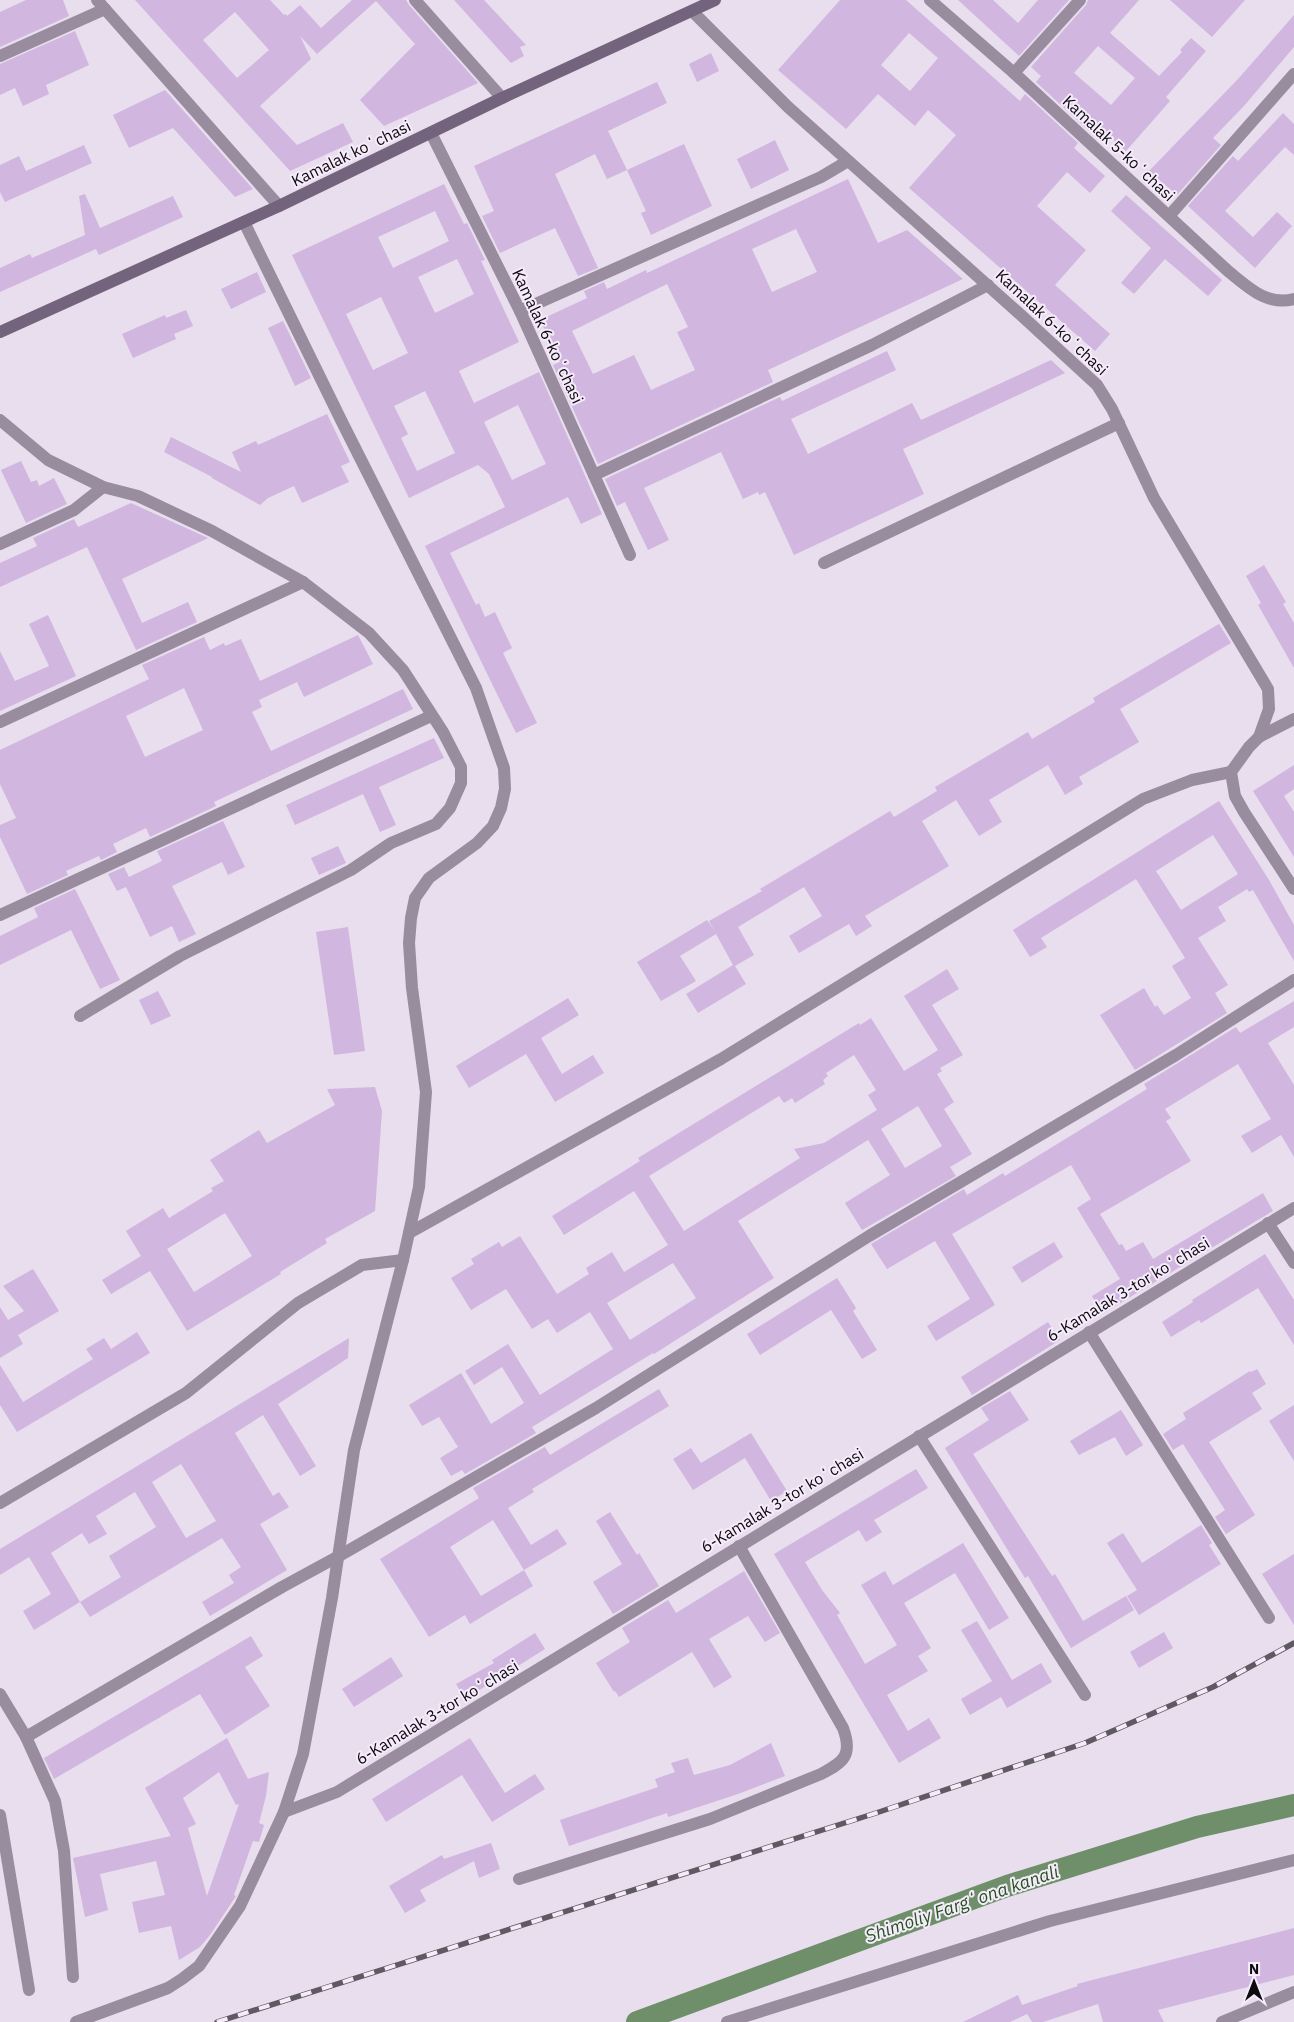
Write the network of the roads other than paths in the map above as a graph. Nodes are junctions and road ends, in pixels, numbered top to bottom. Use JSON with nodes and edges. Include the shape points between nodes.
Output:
{"nodes":[{"id":1,"x":415,"y":0,"type":"edge"},
{"id":2,"x":714,"y":0,"type":"edge"},
{"id":3,"x":930,"y":0,"type":"edge"},
{"id":4,"x":1080,"y":0,"type":"edge"},
{"id":5,"x":101,"y":4,"type":"edge"},
{"id":6,"x":692,"y":11,"type":"junction"},
{"id":7,"x":0,"y":56,"type":"edge"},
{"id":8,"x":1014,"y":73,"type":"junction"},
{"id":9,"x":1294,"y":74,"type":"edge"},
{"id":10,"x":502,"y":98,"type":"junction"},
{"id":11,"x":431,"y":132,"type":"junction"},
{"id":12,"x":848,"y":160,"type":"junction"},
{"id":13,"x":280,"y":206,"type":"junction"},
{"id":14,"x":1169,"y":216,"type":"junction"},
{"id":15,"x":244,"y":222,"type":"junction"},
{"id":16,"x":988,"y":286,"type":"junction"},
{"id":17,"x":1294,"y":299,"type":"edge"},
{"id":18,"x":520,"y":311,"type":"junction"},
{"id":19,"x":0,"y":332,"type":"edge"},
{"id":20,"x":0,"y":420,"type":"edge"},
{"id":21,"x":1119,"y":423,"type":"junction"},
{"id":22,"x":594,"y":475,"type":"junction"},
{"id":23,"x":103,"y":487,"type":"junction"},
{"id":24,"x":0,"y":544,"type":"edge"},
{"id":25,"x":630,"y":555,"type":"dead end"},
{"id":26,"x":824,"y":563,"type":"dead end"},
{"id":27,"x":303,"y":582,"type":"junction"},
{"id":28,"x":431,"y":716,"type":"junction"},
{"id":29,"x":1294,"y":719,"type":"edge"},
{"id":30,"x":0,"y":722,"type":"edge"},
{"id":31,"x":1259,"y":737,"type":"junction"},
{"id":32,"x":1232,"y":772,"type":"junction"},
{"id":33,"x":1294,"y":889,"type":"edge"},
{"id":34,"x":0,"y":915,"type":"edge"},
{"id":35,"x":1294,"y":980,"type":"edge"},
{"id":36,"x":80,"y":1016,"type":"dead end"},
{"id":37,"x":1294,"y":1208,"type":"edge"},
{"id":38,"x":1268,"y":1223,"type":"junction"},
{"id":39,"x":409,"y":1233,"type":"junction"},
{"id":40,"x":403,"y":1260,"type":"junction"},
{"id":41,"x":1294,"y":1263,"type":"edge"},
{"id":42,"x":1089,"y":1332,"type":"junction"},
{"id":43,"x":919,"y":1436,"type":"junction"},
{"id":44,"x":0,"y":1504,"type":"edge"},
{"id":45,"x":739,"y":1546,"type":"junction"},
{"id":46,"x":339,"y":1556,"type":"junction"},
{"id":47,"x":1269,"y":1618,"type":"dead end"},
{"id":48,"x":0,"y":1694,"type":"edge"},
{"id":49,"x":1085,"y":1695,"type":"dead end"},
{"id":50,"x":26,"y":1738,"type":"junction"},
{"id":51,"x":284,"y":1812,"type":"junction"},
{"id":52,"x":0,"y":1815,"type":"edge"},
{"id":53,"x":1294,"y":1860,"type":"edge"},
{"id":54,"x":519,"y":1879,"type":"dead end"},
{"id":55,"x":74,"y":1978,"type":"dead end"},
{"id":56,"x":29,"y":1990,"type":"dead end"},
{"id":57,"x":1294,"y":1992,"type":"edge"},
{"id":58,"x":76,"y":2022,"type":"edge"},
{"id":59,"x":727,"y":2022,"type":"edge"},
{"id":60,"x":1222,"y":2022,"type":"edge"}],
"edges":[{"from":1,"to":10,"type":"street"},
{"from":2,"to":6,"type":"street","name":"Kamalak koʻchasi"},
{"from":3,"to":8,"type":"street","name":"Kamalak 5-koʻchasi"},
{"from":4,"to":8,"type":"street"},
{"from":5,"to":7,"type":"street"},
{"from":5,"to":13,"type":"street"},
{"from":6,"to":10,"type":"street","name":"Kamalak koʻchasi"},
{"from":6,"to":12,"type":"street","name":"Kamalak 6-koʻchasi","via":[[788,107]]},
{"from":8,"to":14,"type":"street","name":"Kamalak 5-koʻchasi"},
{"from":9,"to":14,"type":"street"},
{"from":10,"to":11,"type":"street","name":"Kamalak koʻchasi"},
{"from":11,"to":13,"type":"street","name":"Kamalak koʻchasi"},
{"from":11,"to":18,"type":"street","name":"Kamalak 6-koʻchasi"},
{"from":12,"to":16,"type":"street","name":"Kamalak 6-koʻchasi"},
{"from":12,"to":18,"type":"street","via":[[820,177]]},
{"from":13,"to":15,"type":"street","name":"Kamalak koʻchasi"},
{"from":14,"to":17,"type":"street","name":"Kamalak 5-koʻchasi","via":[[1254,292],[1269,300]]},
{"from":15,"to":19,"type":"street","name":"Kamalak koʻchasi"},
{"from":15,"to":39,"type":"street","via":[[476,688],[504,768],[505,790],[493,826],[478,843],[429,878],[415,898],[409,943],[426,1092],[419,1187]]},
{"from":16,"to":21,"type":"street","name":"Kamalak 6-koʻchasi","via":[[1097,385]]},
{"from":16,"to":22,"type":"street","via":[[872,345]]},
{"from":18,"to":22,"type":"street","name":"Kamalak 6-koʻchasi"},
{"from":20,"to":23,"type":"street","via":[[48,460]]},
{"from":21,"to":26,"type":"street"},
{"from":21,"to":31,"type":"street","name":"Kamalak 6-koʻchasi","via":[[1154,498],[1268,689],[1269,709]]},
{"from":22,"to":25,"type":"street","name":"Kamalak 6-koʻchasi"},
{"from":23,"to":24,"type":"street","via":[[74,510]]},
{"from":23,"to":27,"type":"street","via":[[138,496],[212,531]]},
{"from":27,"to":28,"type":"street","via":[[369,633],[403,670]]},
{"from":27,"to":30,"type":"street"},
{"from":28,"to":34,"type":"street"},
{"from":28,"to":36,"type":"street","via":[[461,767],[462,783],[450,808],[436,824],[391,843],[351,870],[180,956]]},
{"from":29,"to":31,"type":"street"},
{"from":31,"to":32,"type":"street"},
{"from":32,"to":33,"type":"street","via":[[1235,796]]},
{"from":32,"to":39,"type":"street","via":[[1192,780],[1143,799],[721,1059]]},
{"from":35,"to":46,"type":"street","via":[[1176,1055],[861,1241],[596,1408]]},
{"from":37,"to":38,"type":"street","name":"6-Kamalak 3-tor koʻchasi"},
{"from":38,"to":41,"type":"street"},
{"from":38,"to":42,"type":"street","name":"6-Kamalak 3-tor koʻchasi"},
{"from":39,"to":40,"type":"street"},
{"from":40,"to":44,"type":"street","via":[[362,1265],[298,1303],[186,1393]]},
{"from":40,"to":46,"type":"street","via":[[354,1450]]},
{"from":42,"to":43,"type":"street","name":"6-Kamalak 3-tor koʻchasi"},
{"from":42,"to":47,"type":"street"},
{"from":43,"to":45,"type":"street","name":"6-Kamalak 3-tor koʻchasi"},
{"from":43,"to":49,"type":"street"},
{"from":45,"to":51,"type":"street","name":"6-Kamalak 3-tor koʻchasi","via":[[336,1792]]},
{"from":45,"to":54,"type":"street","via":[[843,1728],[847,1738],[844,1758],[839,1765],[821,1774],[710,1819]]},
{"from":46,"to":50,"type":"street"},
{"from":46,"to":51,"type":"street","via":[[304,1754]]},
{"from":48,"to":50,"type":"street"},
{"from":50,"to":55,"type":"street","via":[[55,1801],[64,1851]]},
{"from":51,"to":58,"type":"street","via":[[240,1906],[199,1966],[168,1988]]},
{"from":52,"to":56,"type":"street"},
{"from":53,"to":59,"type":"street","via":[[1050,1921]]},
{"from":57,"to":60,"type":"street"}]}
